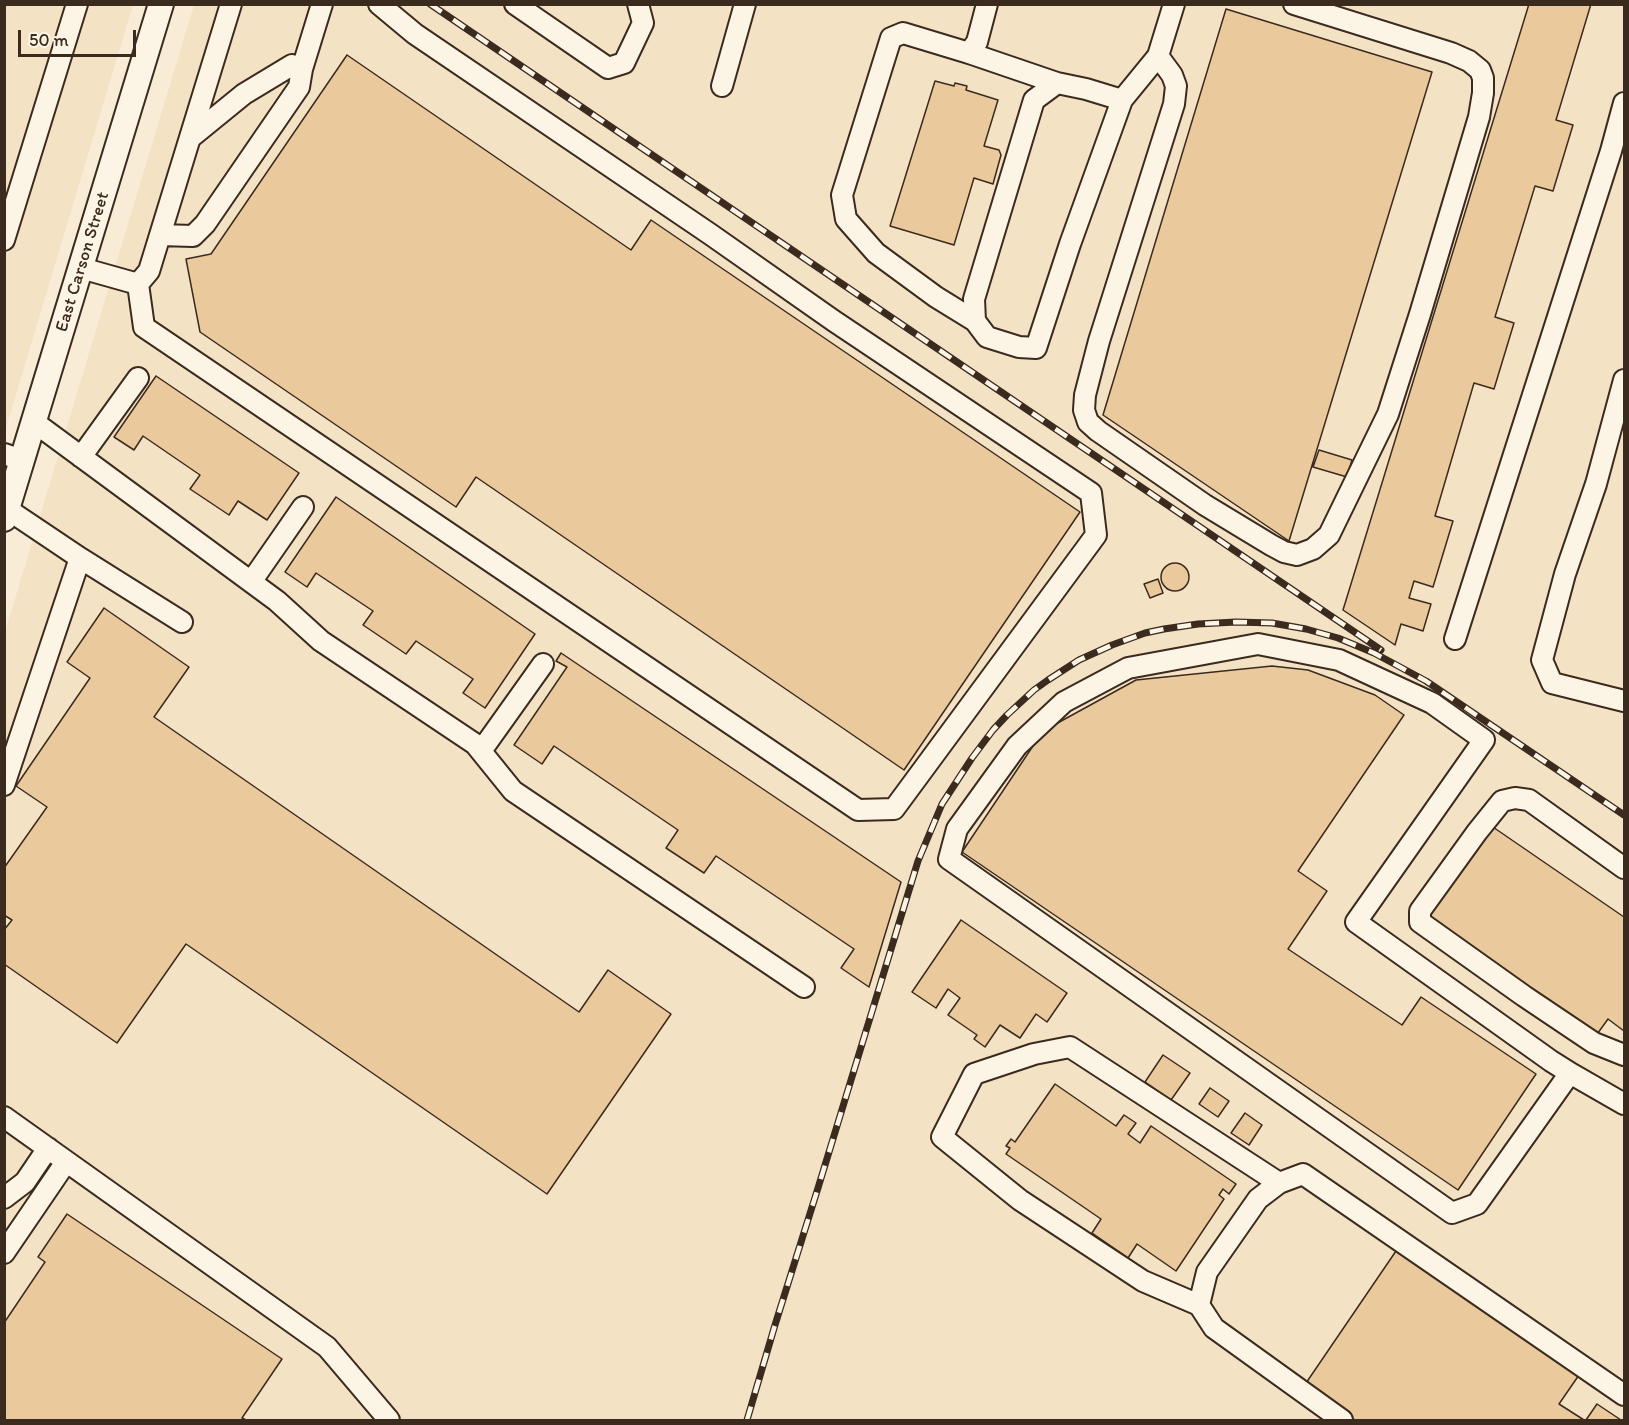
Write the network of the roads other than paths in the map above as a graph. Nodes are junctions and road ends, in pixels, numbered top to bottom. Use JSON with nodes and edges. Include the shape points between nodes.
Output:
{"nodes":[{"id":1,"x":77,"y":4,"type":"edge"},
{"id":2,"x":161,"y":4,"type":"edge"},
{"id":3,"x":231,"y":4,"type":"edge"},
{"id":4,"x":322,"y":4,"type":"edge"},
{"id":5,"x":379,"y":4,"type":"edge"},
{"id":6,"x":514,"y":4,"type":"edge"},
{"id":7,"x":638,"y":4,"type":"edge"},
{"id":8,"x":744,"y":4,"type":"edge"},
{"id":9,"x":987,"y":4,"type":"edge"},
{"id":10,"x":1174,"y":4,"type":"edge"},
{"id":11,"x":1294,"y":4,"type":"edge"},
{"id":12,"x":969,"y":53,"type":"junction"},
{"id":13,"x":1158,"y":56,"type":"junction"},
{"id":14,"x":302,"y":69,"type":"junction"},
{"id":15,"x":1058,"y":83,"type":"junction"},
{"id":16,"x":722,"y":86,"type":"dead end"},
{"id":17,"x":1122,"y":100,"type":"junction"},
{"id":18,"x":1624,"y":103,"type":"edge"},
{"id":19,"x":190,"y":138,"type":"junction"},
{"id":20,"x":160,"y":235,"type":"junction"},
{"id":21,"x":4,"y":240,"type":"edge"},
{"id":22,"x":81,"y":268,"type":"junction"},
{"id":23,"x":138,"y":284,"type":"junction"},
{"id":24,"x":975,"y":321,"type":"junction"},
{"id":25,"x":138,"y":378,"type":"dead end"},
{"id":26,"x":1624,"y":380,"type":"edge"},
{"id":27,"x":34,"y":422,"type":"junction"},
{"id":28,"x":13,"y":457,"type":"edge"},
{"id":29,"x":81,"y":457,"type":"junction"},
{"id":30,"x":303,"y":507,"type":"dead end"},
{"id":31,"x":6,"y":511,"type":"edge"},
{"id":32,"x":80,"y":558,"type":"junction"},
{"id":33,"x":251,"y":582,"type":"junction"},
{"id":34,"x":182,"y":622,"type":"dead end"},
{"id":35,"x":1455,"y":639,"type":"dead end"},
{"id":36,"x":543,"y":664,"type":"dead end"},
{"id":37,"x":1624,"y":701,"type":"edge"},
{"id":38,"x":481,"y":751,"type":"junction"},
{"id":39,"x":4,"y":785,"type":"edge"},
{"id":40,"x":1624,"y":867,"type":"edge"},
{"id":41,"x":804,"y":987,"type":"dead end"},
{"id":42,"x":1624,"y":1055,"type":"edge"},
{"id":43,"x":1570,"y":1073,"type":"junction"},
{"id":44,"x":1624,"y":1104,"type":"edge"},
{"id":45,"x":4,"y":1117,"type":"edge"},
{"id":46,"x":48,"y":1148,"type":"junction"},
{"id":47,"x":66,"y":1162,"type":"junction"},
{"id":48,"x":1279,"y":1183,"type":"junction"},
{"id":49,"x":4,"y":1198,"type":"edge"},
{"id":50,"x":4,"y":1253,"type":"edge"},
{"id":51,"x":1199,"y":1305,"type":"junction"},
{"id":52,"x":1624,"y":1395,"type":"edge"},
{"id":53,"x":389,"y":1420,"type":"edge"},
{"id":54,"x":1342,"y":1420,"type":"edge"}],
"edges":[{"from":1,"to":21,"type":"street"},
{"from":2,"to":22,"type":"main road","name":"East Carson Street"},
{"from":3,"to":19,"type":"street"},
{"from":4,"to":14,"type":"street"},
{"from":5,"to":23,"type":"street","via":[[415,34],[1091,493],[1096,535],[894,809],[858,810],[144,327]]},
{"from":6,"to":7,"type":"street","via":[[608,68],[624,63],[643,23]]},
{"from":8,"to":16,"type":"street"},
{"from":9,"to":12,"type":"street","via":[[977,42]]},
{"from":10,"to":13,"type":"street"},
{"from":11,"to":13,"type":"street","via":[[1469,61],[1483,78],[1484,93],[1388,414],[1329,535],[1313,549],[1297,555],[1271,545],[1205,505],[1098,431],[1088,422],[1084,410],[1099,341],[1174,104],[1176,86]]},
{"from":12,"to":15,"type":"street"},
{"from":12,"to":24,"type":"street","via":[[903,33],[891,38],[842,195],[846,219],[876,253]]},
{"from":13,"to":17,"type":"street"},
{"from":14,"to":19,"type":"street","via":[[292,65],[244,94]]},
{"from":14,"to":20,"type":"street","via":[[299,87],[205,224],[193,236]]},
{"from":15,"to":17,"type":"street"},
{"from":15,"to":24,"type":"street","via":[[1034,100],[974,299]]},
{"from":17,"to":24,"type":"street","via":[[1036,348],[987,337]]},
{"from":18,"to":35,"type":"street"},
{"from":19,"to":20,"type":"street"},
{"from":20,"to":23,"type":"street","via":[[149,271]]},
{"from":22,"to":23,"type":"street"},
{"from":22,"to":27,"type":"main road","name":"East Carson Street"},
{"from":25,"to":29,"type":"street"},
{"from":26,"to":37,"type":"street","via":[[1542,660],[1552,683]]},
{"from":27,"to":28,"type":"main road","name":"East Carson Street"},
{"from":27,"to":29,"type":"street"},
{"from":28,"to":31,"type":"main road","name":"East Carson Street"},
{"from":29,"to":33,"type":"street"},
{"from":30,"to":33,"type":"street"},
{"from":31,"to":32,"type":"street"},
{"from":32,"to":34,"type":"street"},
{"from":32,"to":39,"type":"street"},
{"from":33,"to":38,"type":"street","via":[[321,641]]},
{"from":36,"to":38,"type":"street"},
{"from":38,"to":41,"type":"street","via":[[513,791]]},
{"from":40,"to":42,"type":"street","via":[[1529,800],[1502,801],[1420,911],[1420,922],[1594,1043]]},
{"from":43,"to":43,"type":"street","via":[[1356,922],[1484,740],[1432,703],[1339,660],[1258,644],[1128,668],[1064,702],[1017,746],[957,829],[950,859],[1452,1214],[1477,1203]]},
{"from":43,"to":44,"type":"street"},
{"from":45,"to":46,"type":"street"},
{"from":46,"to":47,"type":"street"},
{"from":46,"to":49,"type":"street","via":[[25,1182]]},
{"from":47,"to":50,"type":"street"},
{"from":47,"to":53,"type":"street","via":[[327,1347]]},
{"from":48,"to":51,"type":"street","via":[[1258,1199],[1207,1272]]},
{"from":48,"to":51,"type":"street","via":[[1070,1047],[1034,1054],[974,1074],[942,1137],[1020,1200],[1143,1281]]},
{"from":48,"to":52,"type":"street","via":[[1303,1174]]},
{"from":51,"to":54,"type":"street","via":[[1214,1328]]}]}
